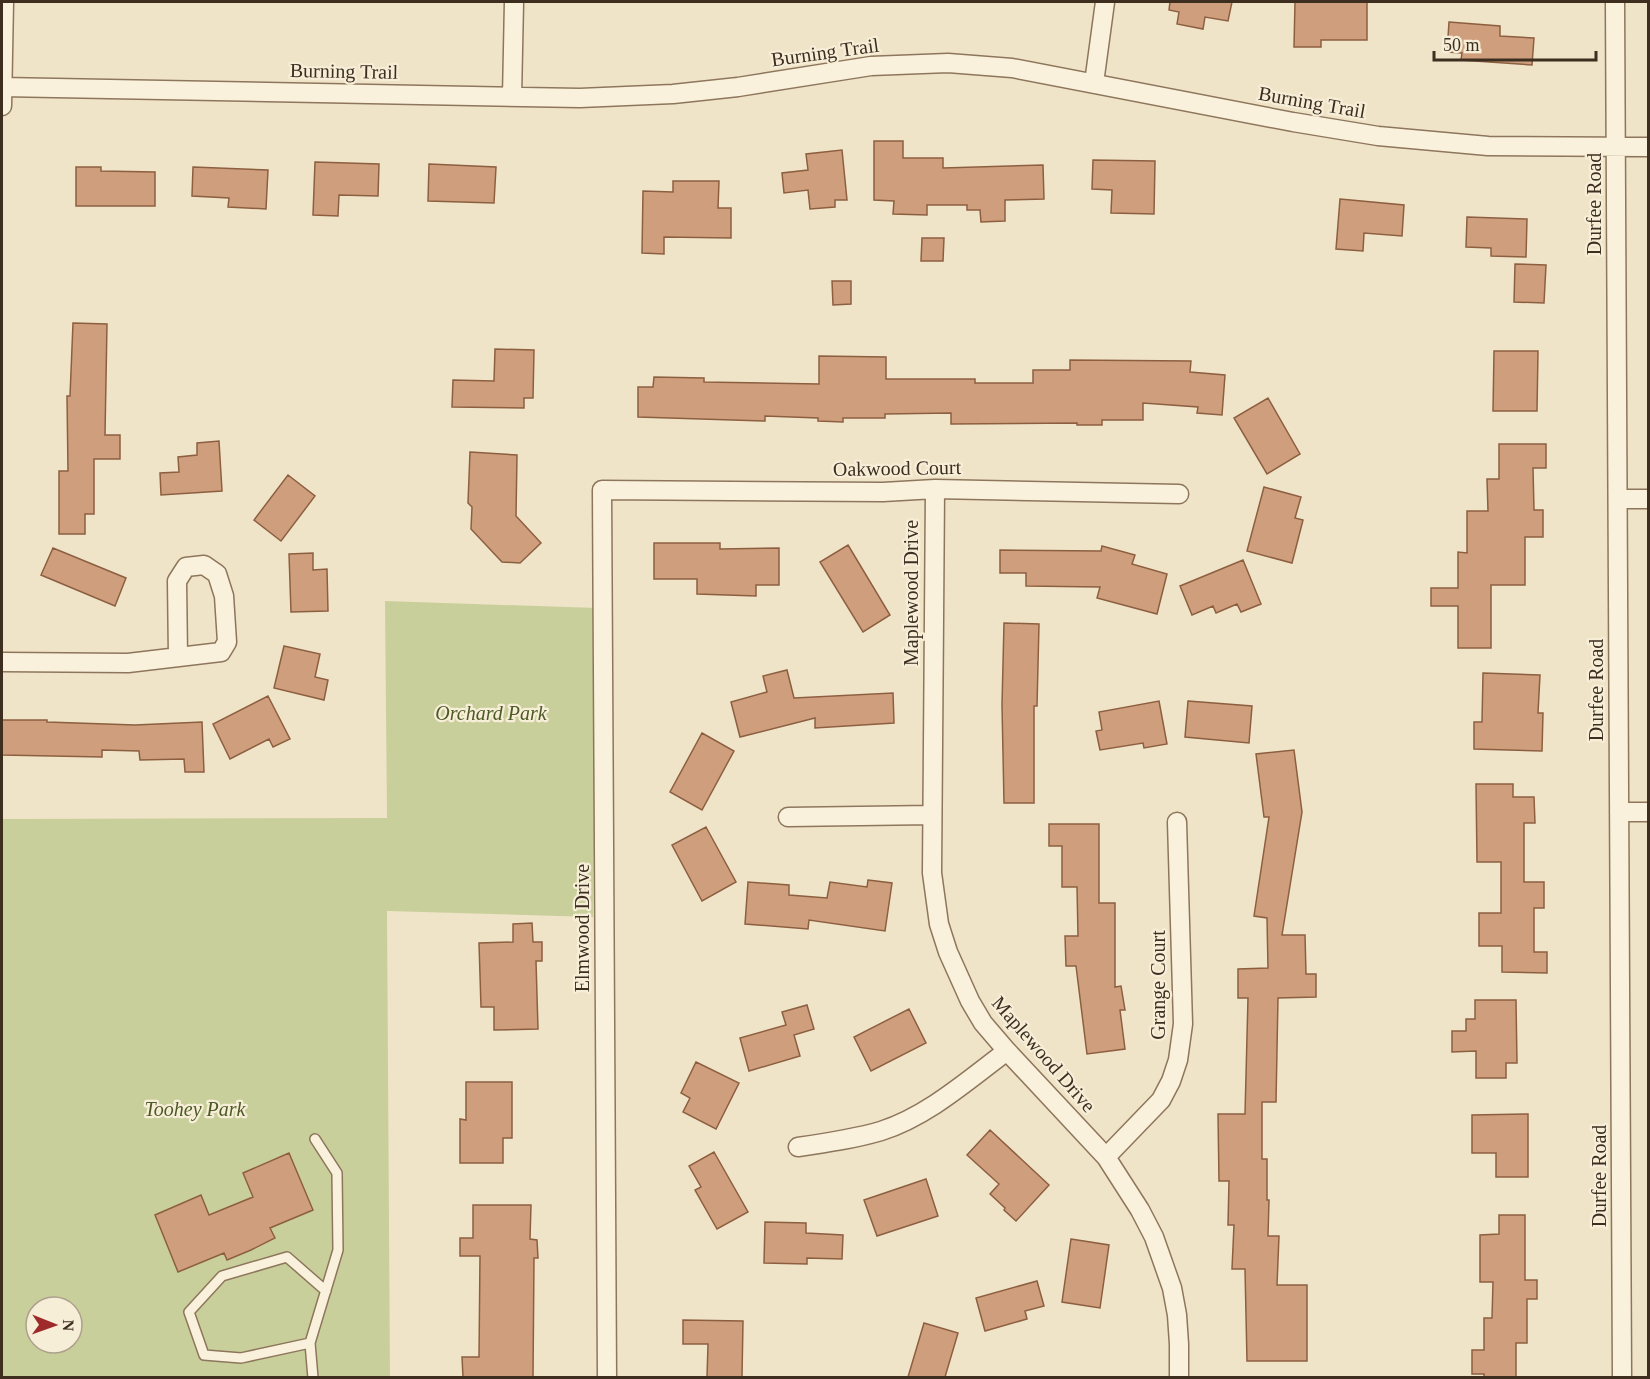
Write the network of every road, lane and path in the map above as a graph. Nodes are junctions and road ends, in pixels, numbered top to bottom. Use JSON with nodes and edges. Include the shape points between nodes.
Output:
{"nodes":[{"id":1,"x":4,"y":2,"type":"edge"},
{"id":2,"x":514,"y":2,"type":"edge"},
{"id":3,"x":1105,"y":2,"type":"edge"},
{"id":4,"x":1615,"y":2,"type":"edge"},
{"id":5,"x":1094,"y":83,"type":"junction"},
{"id":6,"x":2,"y":87,"type":"edge"},
{"id":7,"x":512,"y":97,"type":"junction"},
{"id":8,"x":2,"y":106,"type":"edge"},
{"id":9,"x":1616,"y":147,"type":"junction"},
{"id":10,"x":1648,"y":147,"type":"edge"},
{"id":11,"x":935,"y":489,"type":"junction"},
{"id":12,"x":614,"y":490,"type":"joint"},
{"id":13,"x":1179,"y":494,"type":"dead end"},
{"id":14,"x":1618,"y":499,"type":"junction"},
{"id":15,"x":1648,"y":499,"type":"edge"},
{"id":16,"x":178,"y":657,"type":"junction"},
{"id":17,"x":2,"y":662,"type":"edge"},
{"id":18,"x":1619,"y":812,"type":"junction"},
{"id":19,"x":1648,"y":812,"type":"edge"},
{"id":20,"x":932,"y":815,"type":"junction"},
{"id":21,"x":788,"y":817,"type":"dead end"},
{"id":22,"x":1177,"y":822,"type":"dead end"},
{"id":23,"x":1007,"y":1051,"type":"junction"},
{"id":24,"x":315,"y":1138,"type":"dead end"},
{"id":25,"x":798,"y":1147,"type":"dead end"},
{"id":26,"x":1106,"y":1157,"type":"junction"},
{"id":27,"x":326,"y":1291,"type":"junction"},
{"id":28,"x":310,"y":1343,"type":"junction"},
{"id":29,"x":313,"y":1377,"type":"edge"},
{"id":30,"x":608,"y":1377,"type":"edge"},
{"id":31,"x":1179,"y":1377,"type":"edge"},
{"id":32,"x":1622,"y":1377,"type":"edge"}],
"edges":[{"from":1,"to":6,"type":"street"},
{"from":2,"to":7,"type":"street"},
{"from":3,"to":5,"type":"street"},
{"from":4,"to":9,"type":"street","name":"Durfee Road"},
{"from":5,"to":7,"type":"street","name":"Burning Trail","via":[[1012,68],[917,63],[673,94]]},
{"from":5,"to":9,"type":"street","name":"Burning Trail","via":[[1378,136],[1488,146]]},
{"from":6,"to":7,"type":"street","name":"Burning Trail"},
{"from":6,"to":8,"type":"street"},
{"from":9,"to":10,"type":"street","name":"Burning Trail"},
{"from":9,"to":14,"type":"street","name":"Durfee Road"},
{"from":11,"to":12,"type":"street","name":"Oakwood Court"},
{"from":11,"to":13,"type":"street","name":"Oakwood Court"},
{"from":11,"to":20,"type":"street","name":"Maplewood Drive"},
{"from":12,"to":30,"type":"street","name":"Elmwood Drive","via":[[602,489]]},
{"from":14,"to":15,"type":"street"},
{"from":14,"to":18,"type":"street","name":"Durfee Road"},
{"from":16,"to":16,"type":"street","via":[[221,652],[226,642],[224,596],[217,574],[204,565],[186,567],[177,581]]},
{"from":16,"to":17,"type":"street","via":[[128,663]]},
{"from":18,"to":19,"type":"street"},
{"from":18,"to":32,"type":"street","name":"Durfee Road"},
{"from":20,"to":21,"type":"street"},
{"from":20,"to":23,"type":"street","name":"Maplewood Drive","via":[[932,873],[939,924],[970,1001]]},
{"from":22,"to":26,"type":"street","name":"Grange Court","via":[[1182,1024],[1178,1060],[1161,1100]]},
{"from":23,"to":25,"type":"street","via":[[906,1120],[839,1141]]},
{"from":23,"to":26,"type":"street","name":"Maplewood Drive"},
{"from":24,"to":27,"type":"lane","via":[[337,1173],[338,1250]]},
{"from":26,"to":31,"type":"street","name":"Maplewood Drive","via":[[1140,1210],[1164,1263],[1177,1315]]},
{"from":27,"to":28,"type":"lane"},
{"from":27,"to":28,"type":"lane","via":[[287,1257],[222,1276],[189,1312],[204,1355],[242,1358]]},
{"from":28,"to":29,"type":"lane"}]}
